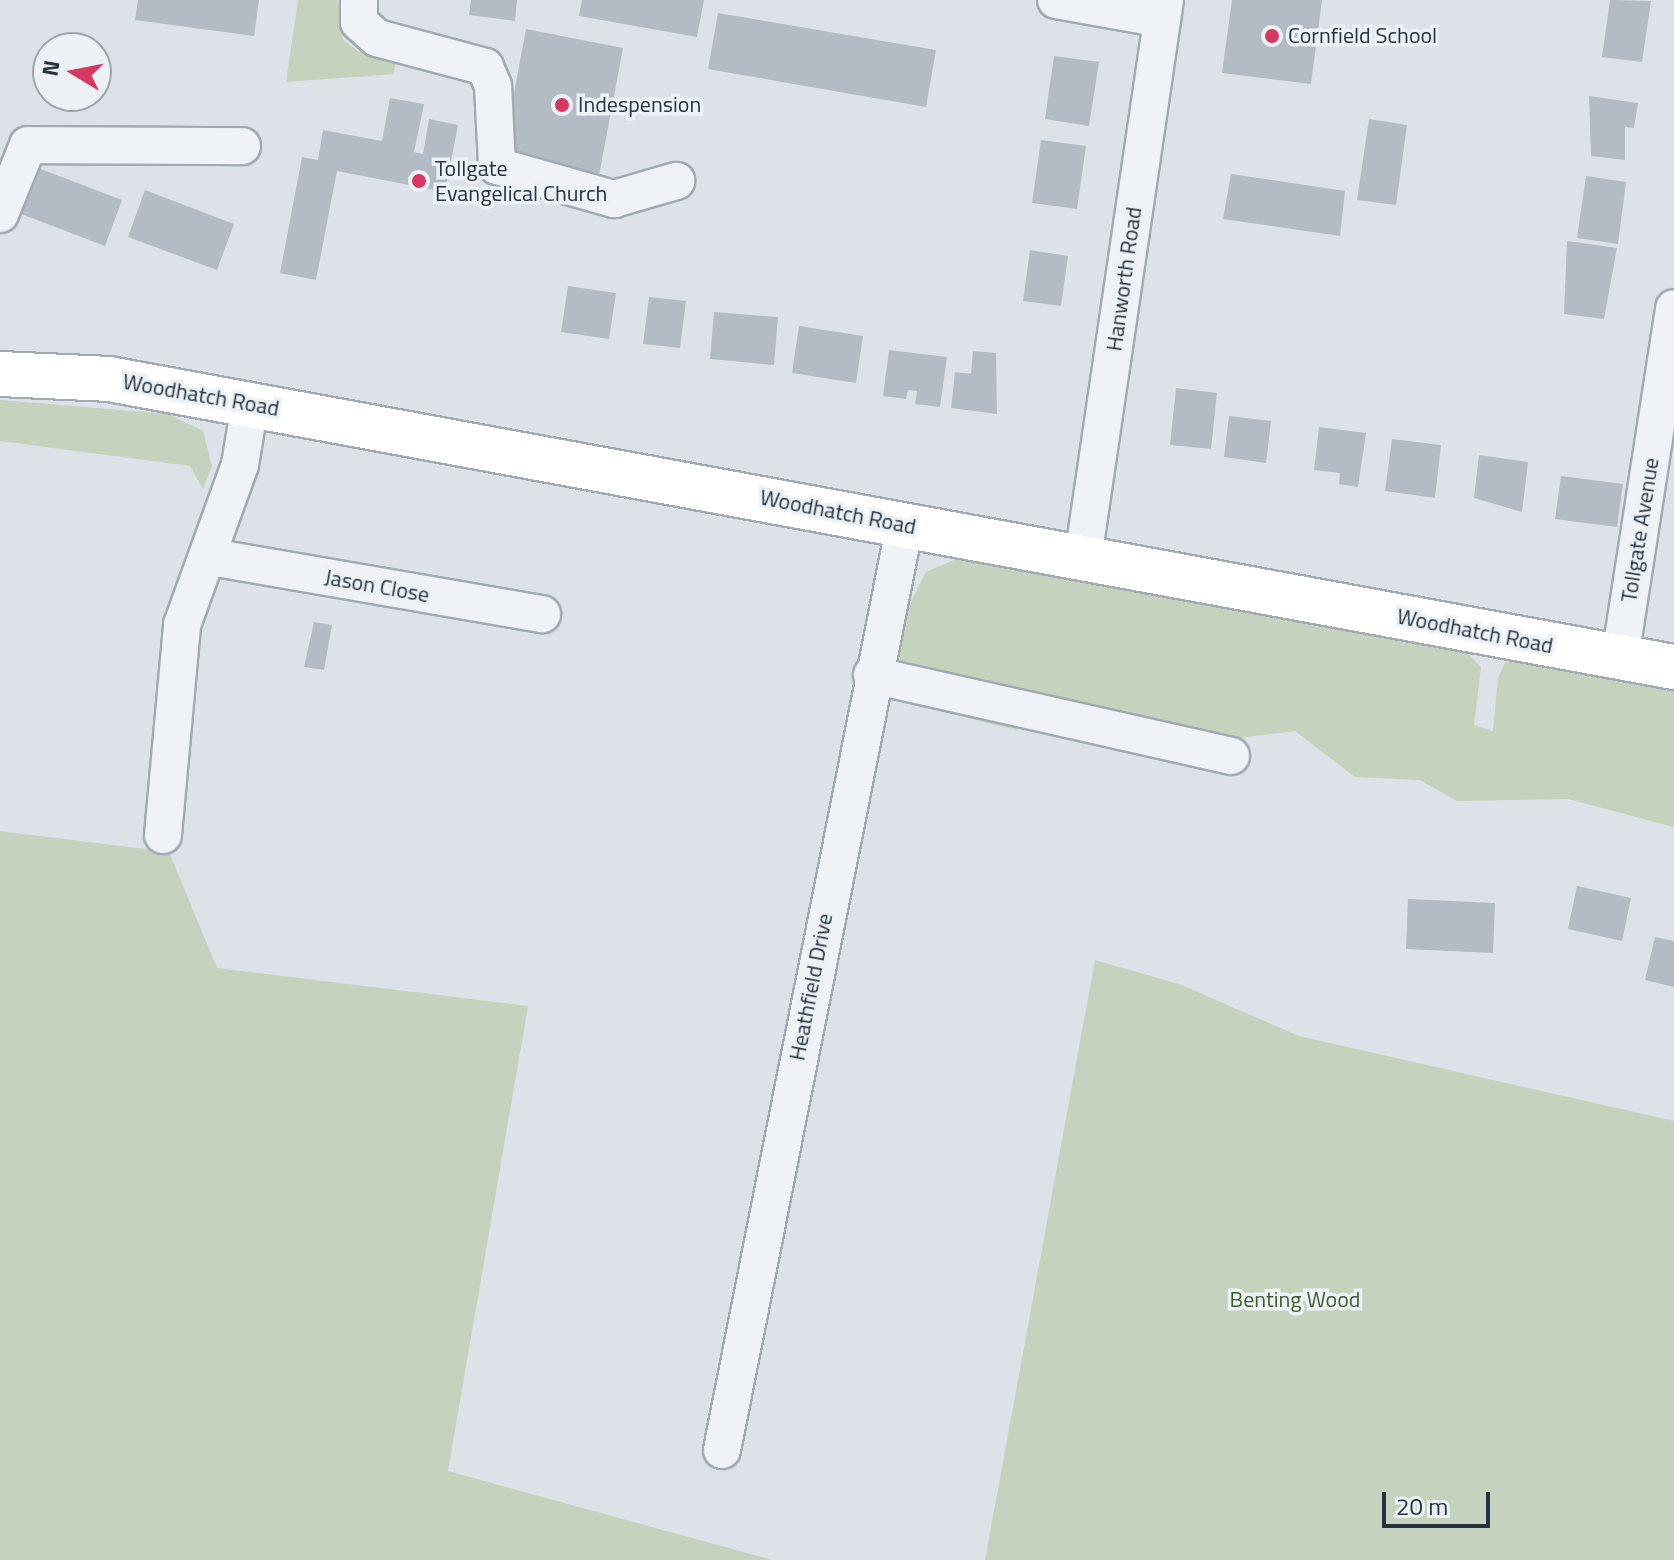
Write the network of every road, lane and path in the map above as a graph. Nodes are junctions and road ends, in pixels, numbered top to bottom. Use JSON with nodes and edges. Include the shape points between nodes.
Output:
{"nodes":[{"id":1,"x":359,"y":0,"type":"edge"},
{"id":2,"x":1056,"y":0,"type":"edge"},
{"id":3,"x":1164,"y":9,"type":"edge"},
{"id":4,"x":242,"y":146,"type":"dead end"},
{"id":5,"x":676,"y":181,"type":"dead end"},
{"id":6,"x":0,"y":214,"type":"edge"},
{"id":7,"x":1674,"y":308,"type":"edge"},
{"id":8,"x":0,"y":374,"type":"edge"},
{"id":9,"x":250,"y":404,"type":"junction"},
{"id":10,"x":905,"y":524,"type":"junction"},
{"id":11,"x":211,"y":557,"type":"junction"},
{"id":12,"x":1083,"y":558,"type":"junction"},
{"id":13,"x":542,"y":614,"type":"dead end"},
{"id":14,"x":1620,"y":658,"type":"junction"},
{"id":15,"x":1674,"y":667,"type":"edge"},
{"id":16,"x":872,"y":675,"type":"junction"},
{"id":17,"x":1231,"y":756,"type":"dead end"},
{"id":18,"x":163,"y":835,"type":"dead end"},
{"id":19,"x":722,"y":1450,"type":"dead end"}],
"edges":[{"from":1,"to":5,"type":"street","via":[[359,22],[377,38],[485,67],[493,86],[497,166],[614,199]]},
{"from":2,"to":3,"type":"street"},
{"from":3,"to":12,"type":"street","name":"Hanworth Road"},
{"from":4,"to":6,"type":"street","via":[[28,145]]},
{"from":7,"to":14,"type":"street","name":"Tollgate Avenue"},
{"from":8,"to":9,"type":"main road","name":"Woodhatch Road","via":[[109,379]]},
{"from":9,"to":10,"type":"main road","name":"Woodhatch Road"},
{"from":9,"to":11,"type":"street"},
{"from":10,"to":12,"type":"main road","name":"Woodhatch Road"},
{"from":10,"to":16,"type":"street","name":"Heathfield Drive"},
{"from":11,"to":13,"type":"street","name":"Jason Close"},
{"from":11,"to":18,"type":"street","via":[[182,625]]},
{"from":12,"to":14,"type":"main road","name":"Woodhatch Road"},
{"from":14,"to":15,"type":"main road","name":"Woodhatch Road"},
{"from":16,"to":17,"type":"street"},
{"from":16,"to":19,"type":"street","name":"Heathfield Drive"}]}
